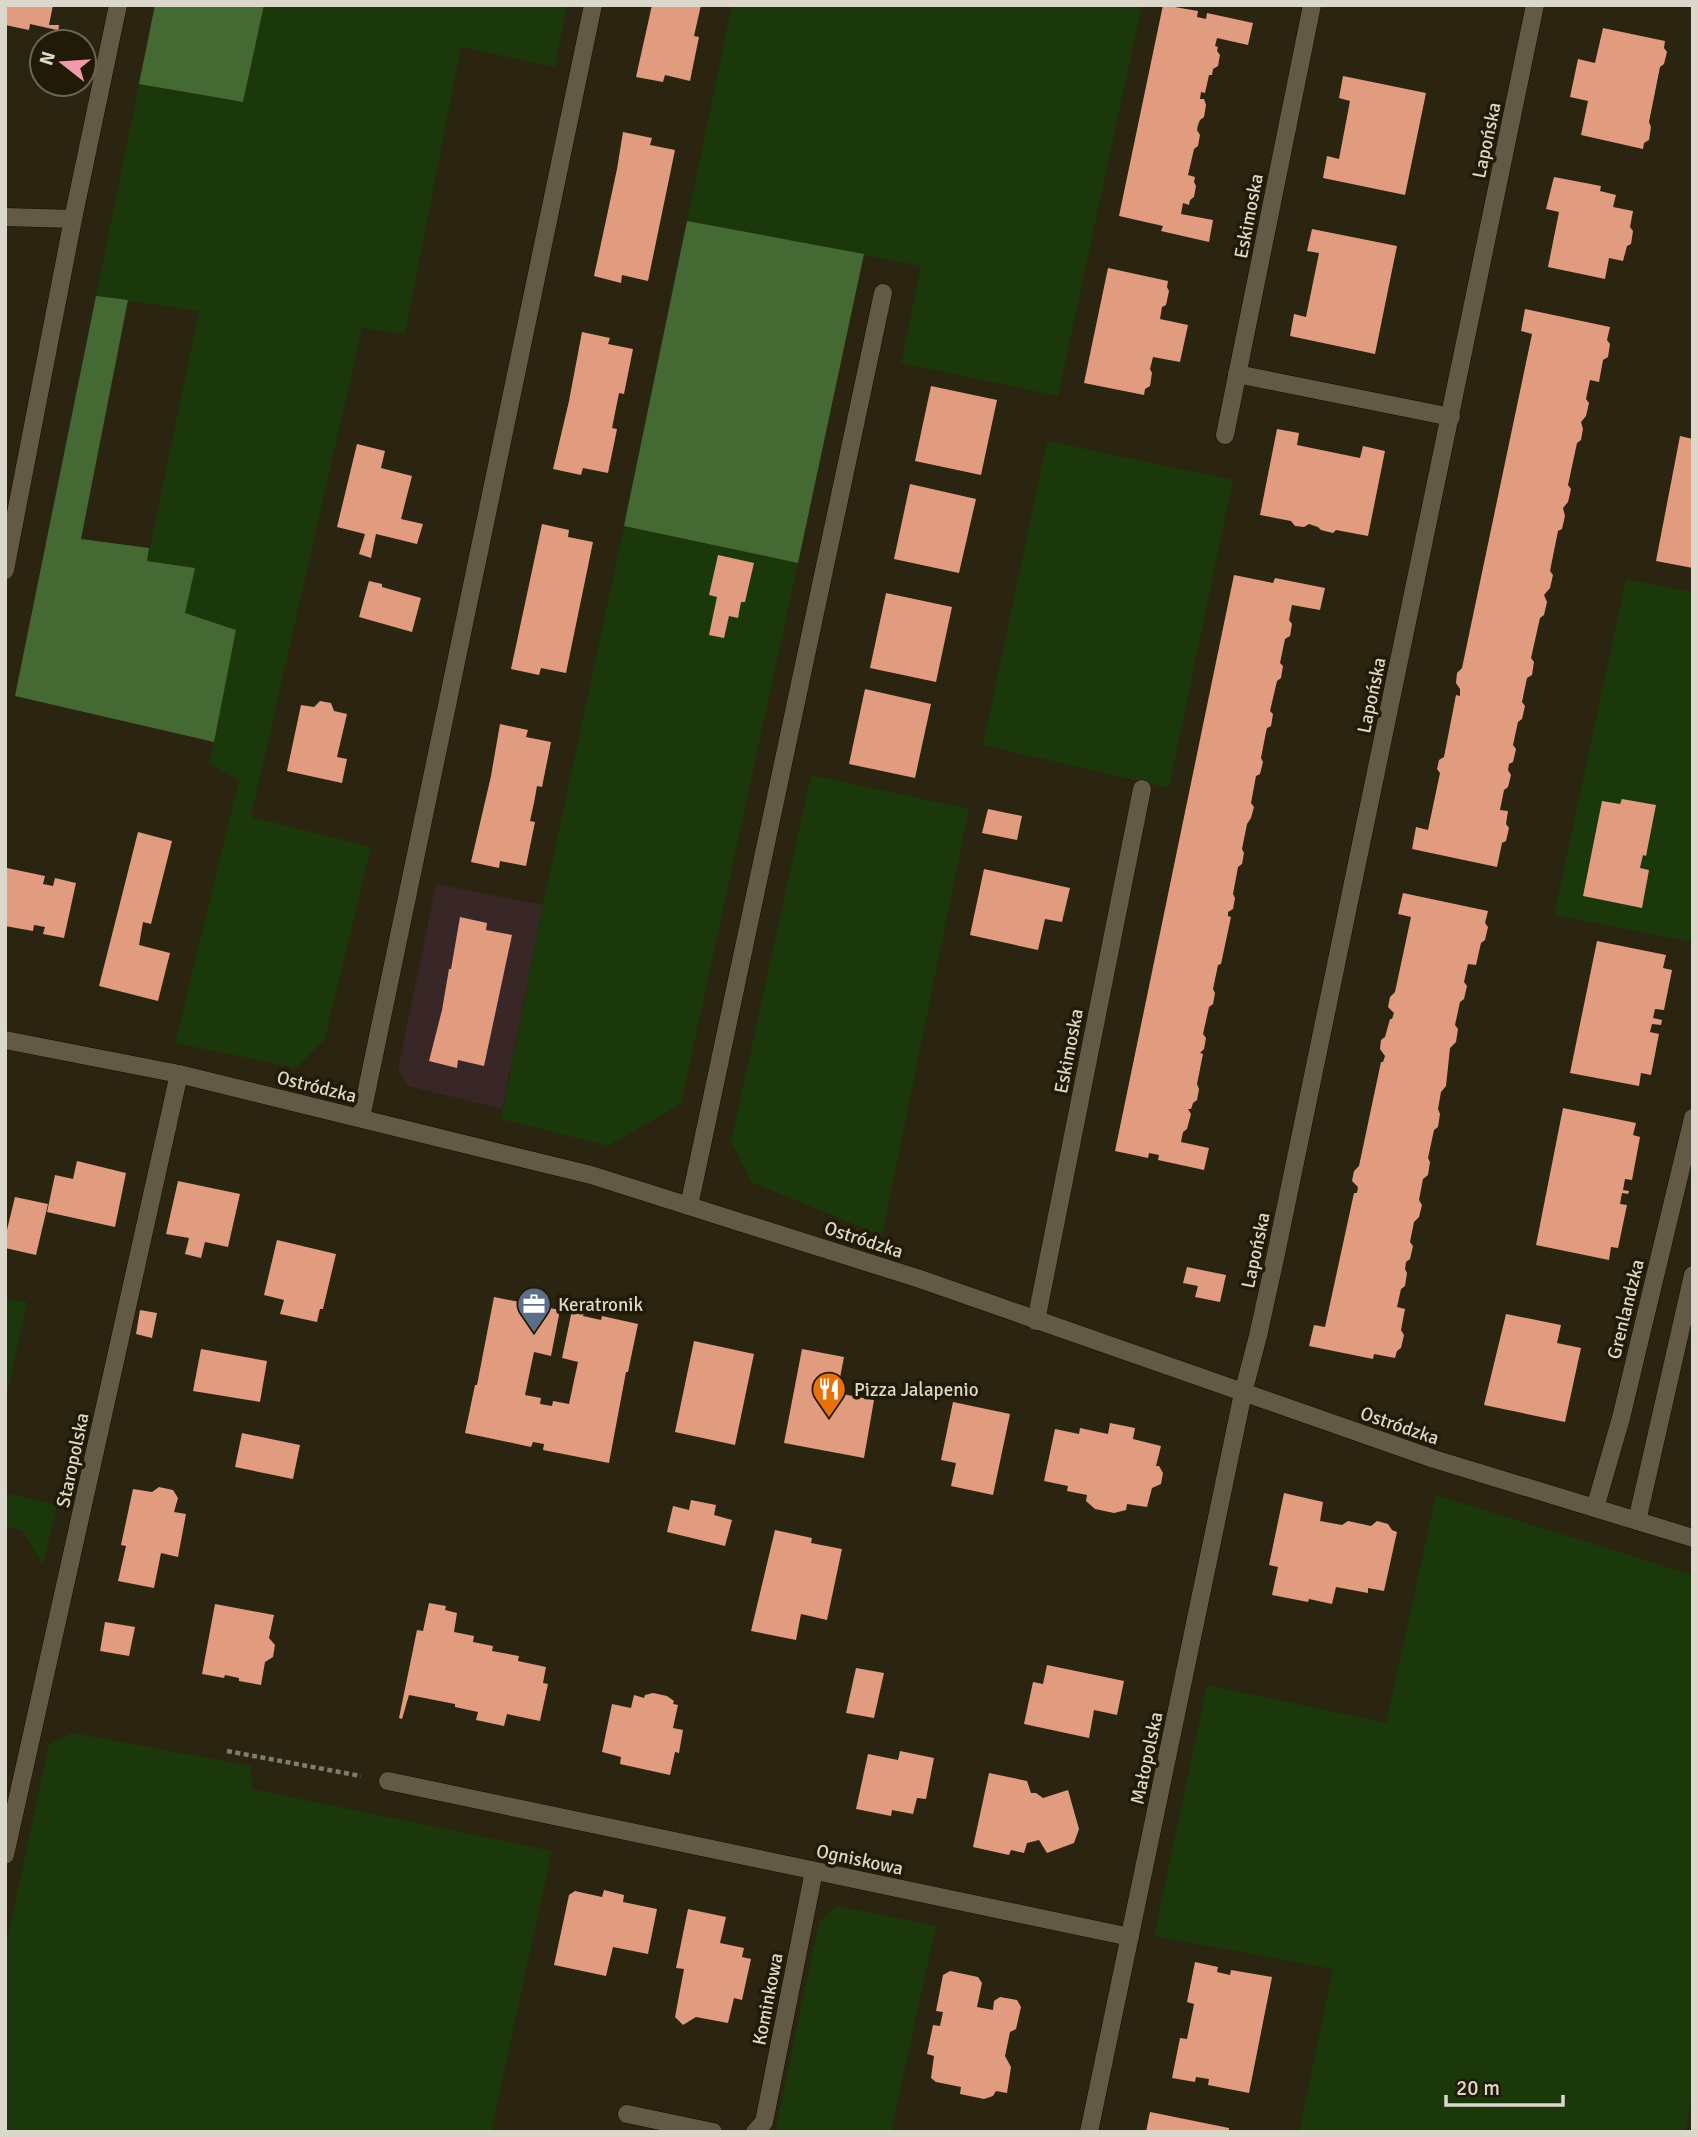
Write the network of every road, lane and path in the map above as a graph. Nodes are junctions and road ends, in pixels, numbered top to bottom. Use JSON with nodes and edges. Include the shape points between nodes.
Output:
{"nodes":[{"id":1,"x":118,"y":5,"type":"edge"},
{"id":2,"x":593,"y":5,"type":"edge"},
{"id":3,"x":1312,"y":5,"type":"edge"},
{"id":4,"x":1535,"y":5,"type":"edge"},
{"id":5,"x":5,"y":217,"type":"edge"},
{"id":6,"x":73,"y":219,"type":"junction"},
{"id":7,"x":883,"y":293,"type":"dead end"},
{"id":8,"x":1237,"y":374,"type":"junction"},
{"id":9,"x":1451,"y":417,"type":"junction"},
{"id":10,"x":1225,"y":435,"type":"dead end"},
{"id":11,"x":5,"y":570,"type":"edge"},
{"id":12,"x":1142,"y":789,"type":"dead end"},
{"id":13,"x":5,"y":1040,"type":"edge"},
{"id":14,"x":179,"y":1074,"type":"junction"},
{"id":15,"x":361,"y":1118,"type":"junction"},
{"id":16,"x":1693,"y":1118,"type":"edge"},
{"id":17,"x":689,"y":1206,"type":"junction"},
{"id":18,"x":1693,"y":1275,"type":"edge"},
{"id":19,"x":1036,"y":1321,"type":"junction"},
{"id":20,"x":1242,"y":1393,"type":"junction"},
{"id":21,"x":1595,"y":1508,"type":"junction"},
{"id":22,"x":1637,"y":1521,"type":"junction"},
{"id":23,"x":1693,"y":1538,"type":"edge"},
{"id":24,"x":228,"y":1751,"type":"dead end"},
{"id":25,"x":388,"y":1781,"type":"joint"},
{"id":26,"x":5,"y":1855,"type":"edge"},
{"id":27,"x":814,"y":1871,"type":"junction"},
{"id":28,"x":1130,"y":1937,"type":"junction"},
{"id":29,"x":627,"y":2114,"type":"dead end"},
{"id":30,"x":713,"y":2132,"type":"edge"},
{"id":31,"x":755,"y":2132,"type":"edge"},
{"id":32,"x":1089,"y":2132,"type":"edge"}],
"edges":[{"from":1,"to":6,"type":"street"},
{"from":2,"to":15,"type":"street"},
{"from":3,"to":8,"type":"street","name":"Eskimoska"},
{"from":4,"to":9,"type":"street","name":"Lapońska"},
{"from":5,"to":6,"type":"street"},
{"from":6,"to":11,"type":"street"},
{"from":7,"to":17,"type":"street"},
{"from":8,"to":9,"type":"street"},
{"from":8,"to":10,"type":"street","name":"Eskimoska"},
{"from":9,"to":20,"type":"street","name":"Lapońska","via":[[1279,1241]]},
{"from":12,"to":19,"type":"street","name":"Eskimoska"},
{"from":13,"to":14,"type":"street","name":"Ostródzka"},
{"from":14,"to":15,"type":"street","name":"Ostródzka"},
{"from":14,"to":26,"type":"street","name":"Staropolska"},
{"from":15,"to":17,"type":"street","name":"Ostródzka","via":[[591,1175]]},
{"from":16,"to":21,"type":"street","name":"Grenlandzka"},
{"from":17,"to":19,"type":"street","name":"Ostródzka"},
{"from":18,"to":22,"type":"street"},
{"from":19,"to":20,"type":"street","name":"Ostródzka"},
{"from":20,"to":21,"type":"street","name":"Ostródzka"},
{"from":20,"to":28,"type":"street","name":"Małopolska"},
{"from":21,"to":22,"type":"street","name":"Ostródzka"},
{"from":22,"to":23,"type":"street","name":"Ostródzka"},
{"from":24,"to":25,"type":"path"},
{"from":25,"to":27,"type":"street","name":"Ogniskowa"},
{"from":27,"to":28,"type":"street","name":"Ogniskowa"},
{"from":27,"to":31,"type":"street","name":"Kominkowa","via":[[764,2122]]},
{"from":28,"to":32,"type":"street","name":"Małopolska"},
{"from":29,"to":30,"type":"street"}]}
